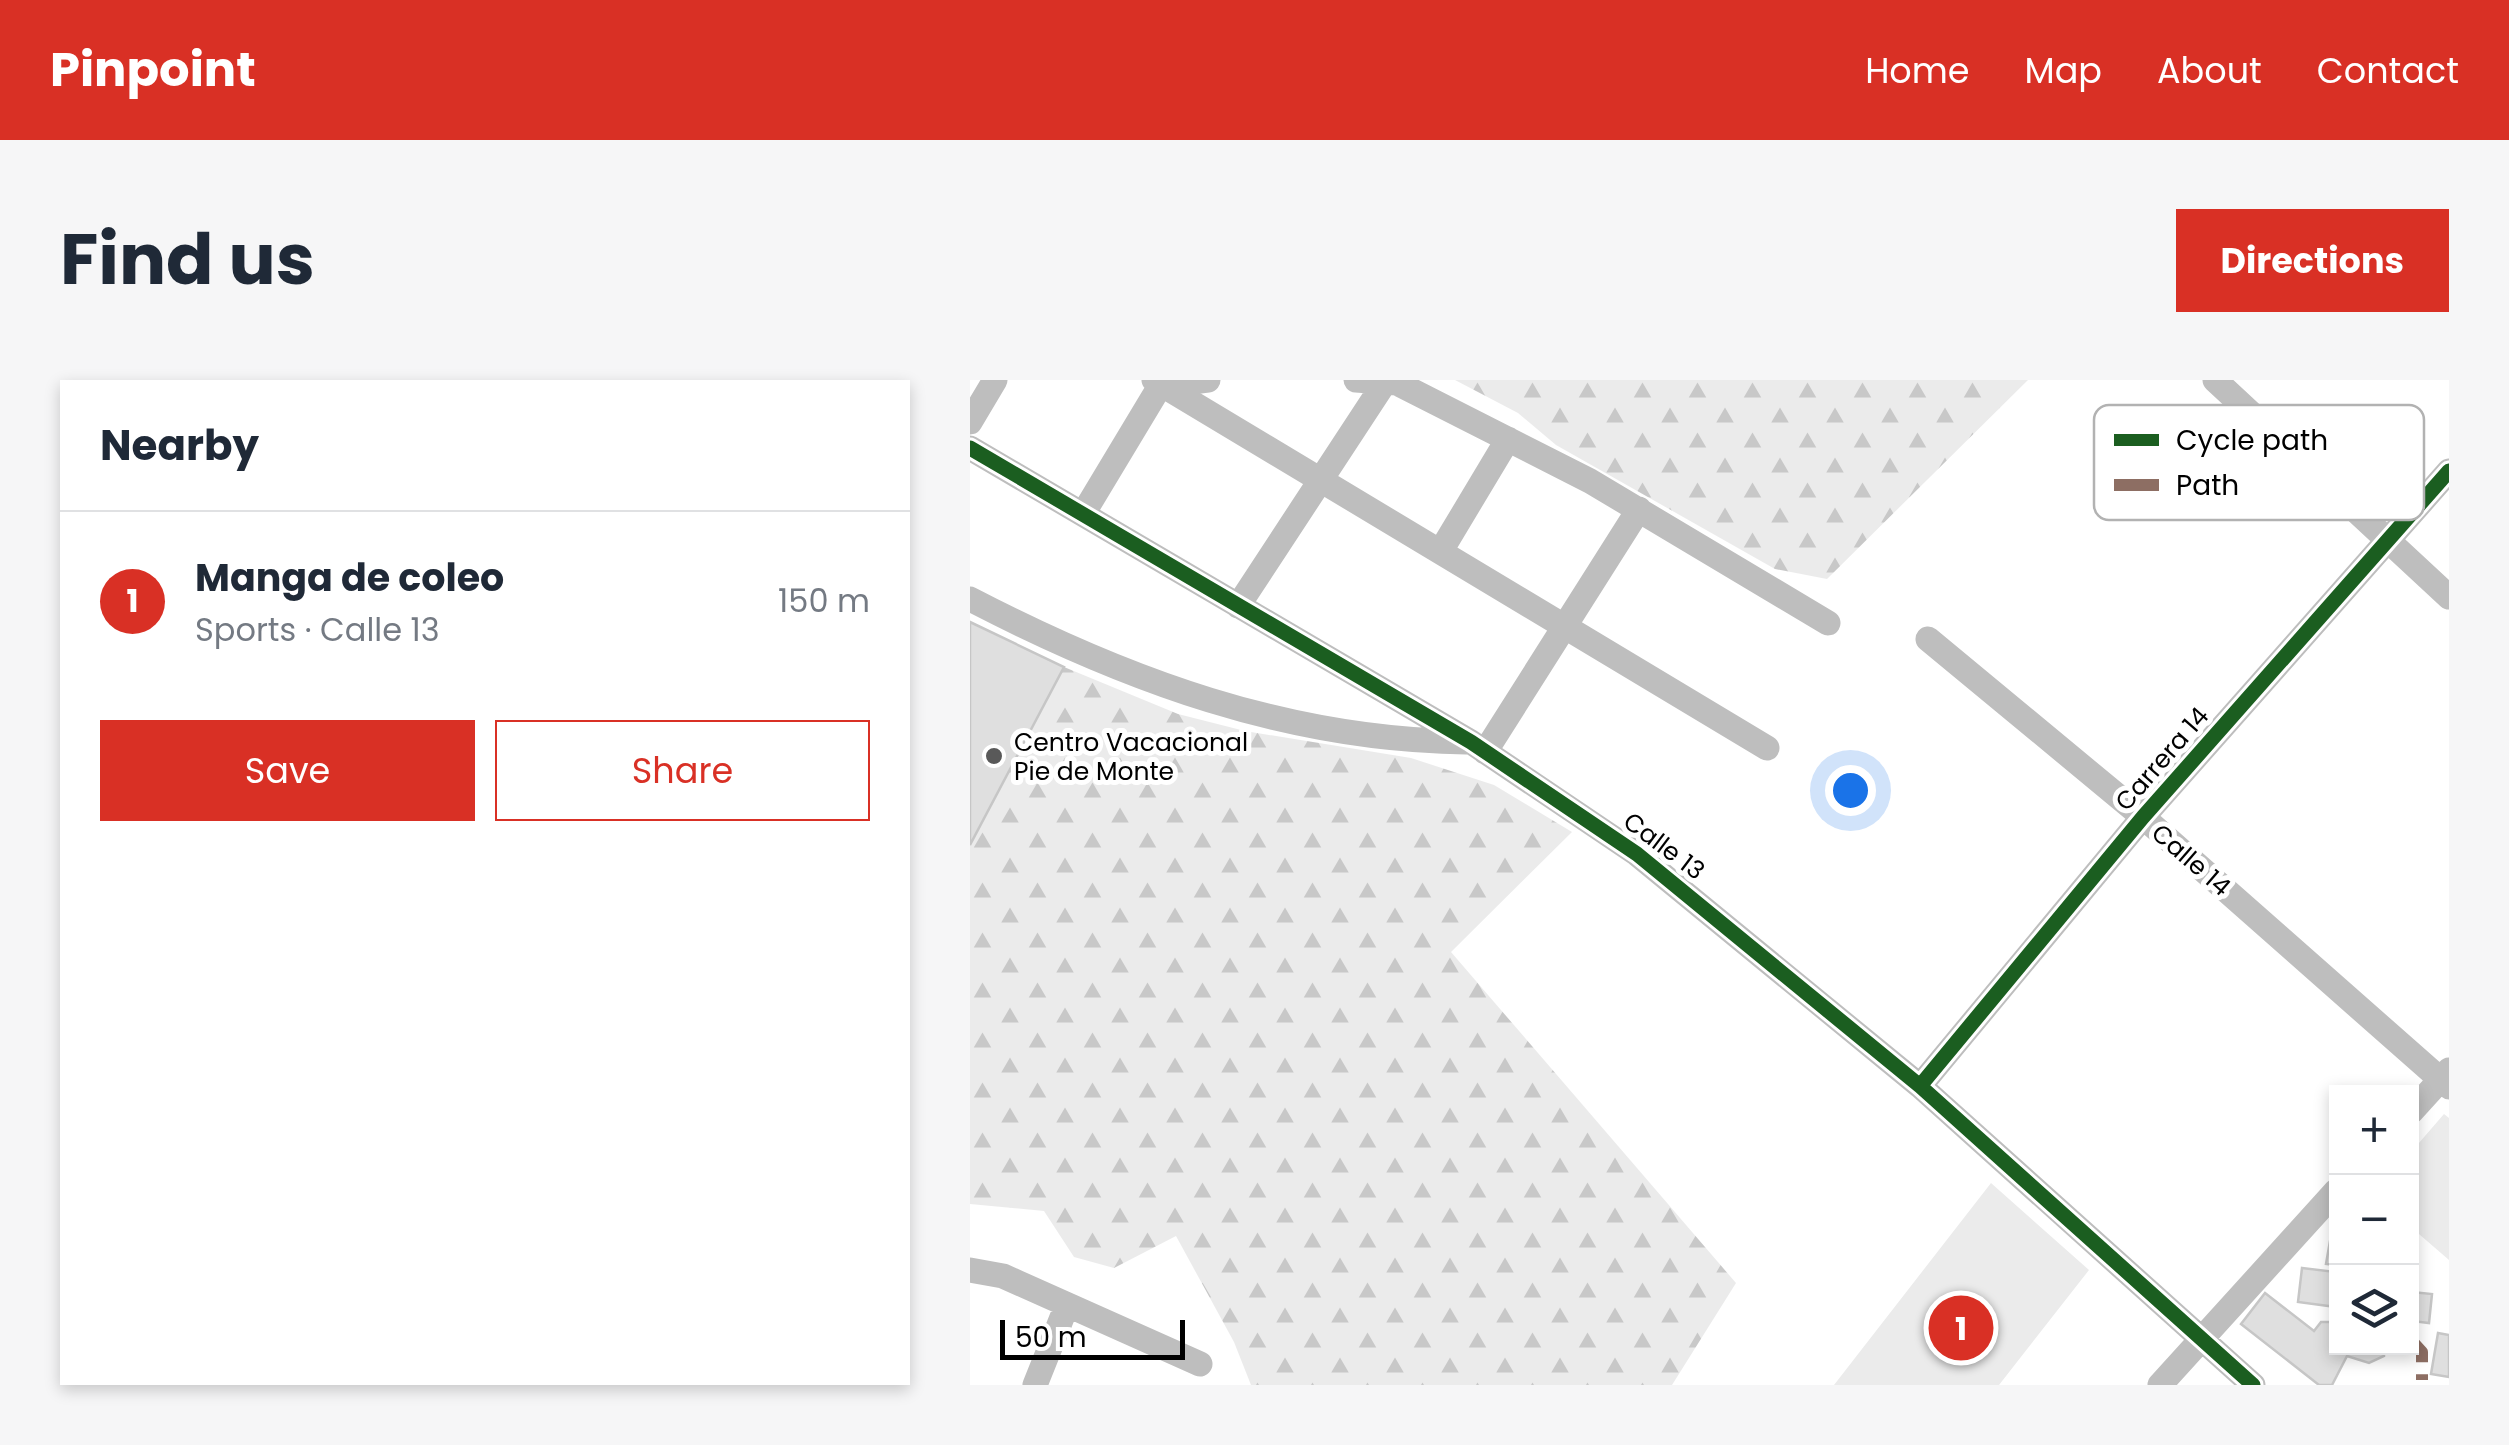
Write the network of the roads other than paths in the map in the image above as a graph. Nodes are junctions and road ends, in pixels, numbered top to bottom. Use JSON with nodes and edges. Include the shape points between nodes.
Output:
{"nodes":[{"id":1,"x":995,"y":380,"type":"edge"},
{"id":2,"x":1208,"y":380,"type":"edge"},
{"id":3,"x":1356,"y":380,"type":"edge"},
{"id":4,"x":2215,"y":380,"type":"edge"},
{"id":5,"x":1385,"y":382,"type":"edge"},
{"id":6,"x":1157,"y":383,"type":"edge"},
{"id":7,"x":2242,"y":405,"type":"edge"},
{"id":8,"x":970,"y":422,"type":"edge"},
{"id":9,"x":1508,"y":439,"type":"junction"},
{"id":10,"x":970,"y":448,"type":"edge"},
{"id":11,"x":2449,"y":471,"type":"edge"},
{"id":12,"x":1322,"y":480,"type":"junction"},
{"id":13,"x":2424,"y":500,"type":"edge"},
{"id":14,"x":1638,"y":509,"type":"junction"},
{"id":15,"x":1082,"y":514,"type":"junction"},
{"id":16,"x":2364,"y":520,"type":"edge"},
{"id":17,"x":2406,"y":520,"type":"edge"},
{"id":18,"x":2387,"y":542,"type":"junction"},
{"id":19,"x":1442,"y":550,"type":"junction"},
{"id":20,"x":2449,"y":596,"type":"edge"},
{"id":21,"x":970,"y":599,"type":"edge"},
{"id":22,"x":1238,"y":606,"type":"junction"},
{"id":23,"x":1565,"y":622,"type":"junction"},
{"id":24,"x":1828,"y":622,"type":"dead end"},
{"id":25,"x":1928,"y":640,"type":"dead end"},
{"id":26,"x":1478,"y":747,"type":"junction"},
{"id":27,"x":1767,"y":748,"type":"dead end"},
{"id":28,"x":2143,"y":817,"type":"junction"},
{"id":29,"x":2446,"y":1079,"type":"edge"},
{"id":30,"x":1920,"y":1086,"type":"junction"},
{"id":31,"x":2419,"y":1104,"type":"edge"},
{"id":32,"x":2329,"y":1199,"type":"edge"},
{"id":33,"x":970,"y":1270,"type":"edge"},
{"id":34,"x":1067,"y":1305,"type":"junction"},
{"id":35,"x":2200,"y":1338,"type":"junction"},
{"id":36,"x":1200,"y":1364,"type":"dead end"},
{"id":37,"x":1035,"y":1385,"type":"edge"},
{"id":38,"x":2160,"y":1385,"type":"edge"},
{"id":39,"x":2253,"y":1385,"type":"edge"}],
"edges":[{"from":1,"to":8,"type":"street"},
{"from":2,"to":6,"type":"street"},
{"from":3,"to":5,"type":"street"},
{"from":4,"to":7,"type":"street"},
{"from":5,"to":9,"type":"street"},
{"from":5,"to":12,"type":"street"},
{"from":6,"to":12,"type":"street"},
{"from":6,"to":15,"type":"street"},
{"from":9,"to":14,"type":"street"},
{"from":9,"to":19,"type":"street"},
{"from":10,"to":15,"type":"street","name":"Calle 13"},
{"from":11,"to":13,"type":"street","name":"Carrera 14"},
{"from":12,"to":19,"type":"street"},
{"from":12,"to":22,"type":"street"},
{"from":14,"to":23,"type":"street"},
{"from":14,"to":24,"type":"street"},
{"from":15,"to":22,"type":"street","name":"Calle 13"},
{"from":16,"to":18,"type":"street"},
{"from":17,"to":18,"type":"street","name":"Carrera 14"},
{"from":18,"to":20,"type":"street"},
{"from":18,"to":28,"type":"street","name":"Carrera 14"},
{"from":19,"to":23,"type":"street"},
{"from":21,"to":26,"type":"street","via":[[1076,654],[1214,704],[1405,742]]},
{"from":22,"to":26,"type":"street","name":"Calle 13"},
{"from":23,"to":26,"type":"street"},
{"from":23,"to":27,"type":"street"},
{"from":25,"to":28,"type":"street","name":"Calle 14"},
{"from":26,"to":30,"type":"street","name":"Calle 13","via":[[1637,854]]},
{"from":28,"to":29,"type":"street","name":"Calle 14"},
{"from":28,"to":30,"type":"street","name":"Carrera 14"},
{"from":29,"to":31,"type":"street"},
{"from":30,"to":35,"type":"street","name":"Calle 13"},
{"from":32,"to":35,"type":"street"},
{"from":33,"to":34,"type":"street","via":[[1003,1276]]},
{"from":34,"to":36,"type":"street"},
{"from":34,"to":37,"type":"street"},
{"from":35,"to":38,"type":"street"},
{"from":35,"to":39,"type":"street","name":"Calle 13"}]}
